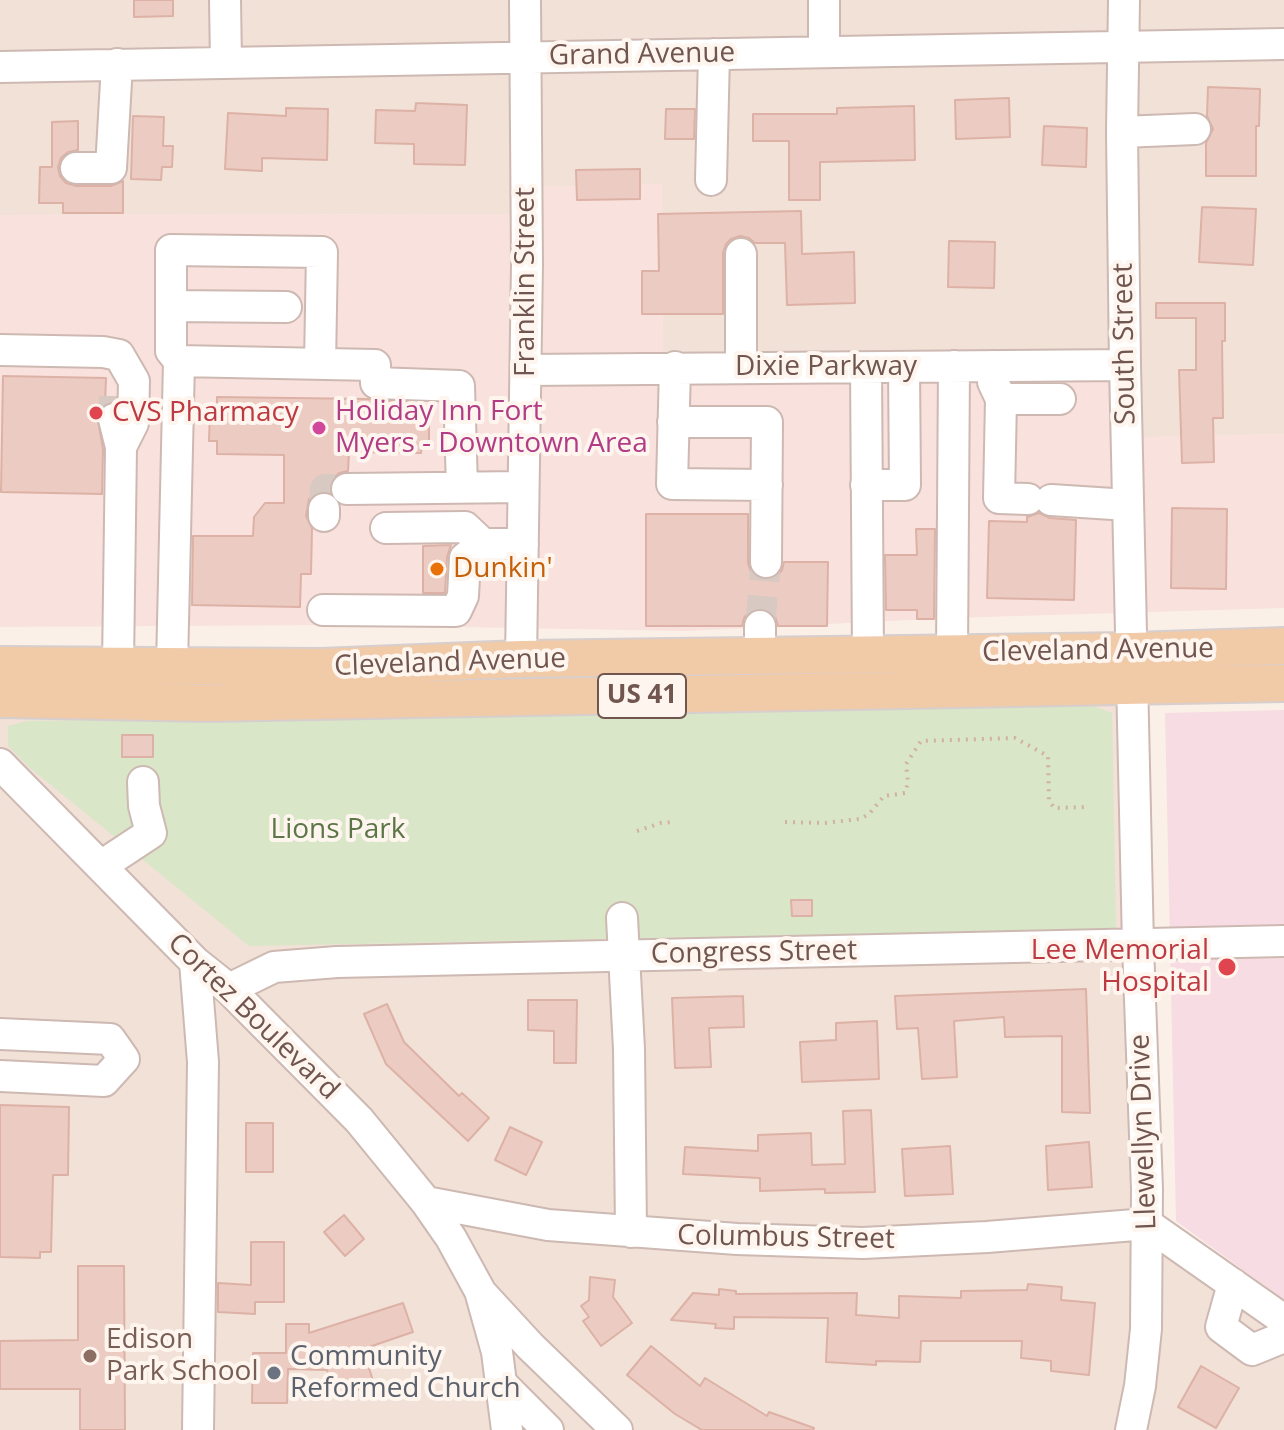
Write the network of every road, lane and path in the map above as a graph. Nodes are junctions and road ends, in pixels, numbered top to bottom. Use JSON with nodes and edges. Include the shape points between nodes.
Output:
{"nodes":[{"id":1,"x":225,"y":0,"type":"edge"},
{"id":2,"x":525,"y":0,"type":"edge"},
{"id":3,"x":824,"y":0,"type":"edge"},
{"id":4,"x":1124,"y":0,"type":"edge"},
{"id":5,"x":1284,"y":44,"type":"edge"},
{"id":6,"x":1122,"y":46,"type":"junction"},
{"id":7,"x":824,"y":52,"type":"junction"},
{"id":8,"x":714,"y":54,"type":"junction"},
{"id":9,"x":525,"y":57,"type":"junction"},
{"id":10,"x":226,"y":62,"type":"junction"},
{"id":11,"x":117,"y":64,"type":"junction"},
{"id":12,"x":0,"y":67,"type":"edge"},
{"id":13,"x":1195,"y":129,"type":"dead end"},
{"id":14,"x":1122,"y":132,"type":"junction"},
{"id":15,"x":76,"y":168,"type":"dead end"},
{"id":16,"x":711,"y":180,"type":"dead end"},
{"id":17,"x":741,"y":254,"type":"dead end"},
{"id":18,"x":171,"y":306,"type":"junction"},
{"id":19,"x":286,"y":307,"type":"dead end"},
{"id":20,"x":0,"y":350,"type":"edge"},
{"id":21,"x":123,"y":361,"type":"junction"},
{"id":22,"x":179,"y":361,"type":"junction"},
{"id":23,"x":320,"y":364,"type":"junction"},
{"id":24,"x":1125,"y":365,"type":"junction"},
{"id":25,"x":954,"y":366,"type":"junction"},
{"id":26,"x":993,"y":366,"type":"junction"},
{"id":27,"x":675,"y":367,"type":"junction"},
{"id":28,"x":741,"y":367,"type":"junction"},
{"id":29,"x":904,"y":367,"type":"junction"},
{"id":30,"x":866,"y":368,"type":"junction"},
{"id":31,"x":526,"y":370,"type":"junction"},
{"id":32,"x":1001,"y":399,"type":"junction"},
{"id":33,"x":1060,"y":399,"type":"dead end"},
{"id":34,"x":116,"y":421,"type":"junction"},
{"id":35,"x":673,"y":422,"type":"junction"},
{"id":36,"x":767,"y":485,"type":"junction"},
{"id":37,"x":866,"y":485,"type":"junction"},
{"id":38,"x":462,"y":487,"type":"junction"},
{"id":39,"x":523,"y":487,"type":"junction"},
{"id":40,"x":347,"y":489,"type":"tunnel mouth"},
{"id":41,"x":1128,"y":505,"type":"junction"},
{"id":42,"x":386,"y":528,"type":"dead end"},
{"id":43,"x":483,"y":544,"type":"junction"},
{"id":44,"x":523,"y":544,"type":"junction"},
{"id":45,"x":766,"y":562,"type":"tunnel mouth"},
{"id":46,"x":323,"y":610,"type":"dead end"},
{"id":47,"x":1284,"y":646,"type":"edge"},
{"id":48,"x":1132,"y":651,"type":"junction"},
{"id":49,"x":868,"y":653,"type":"junction"},
{"id":50,"x":952,"y":653,"type":"junction"},
{"id":51,"x":521,"y":659,"type":"junction"},
{"id":52,"x":0,"y":665,"type":"edge"},
{"id":53,"x":118,"y":665,"type":"junction"},
{"id":54,"x":172,"y":666,"type":"junction"},
{"id":55,"x":1284,"y":683,"type":"edge"},
{"id":56,"x":1133,"y":688,"type":"junction"},
{"id":57,"x":0,"y":699,"type":"edge"},
{"id":58,"x":464,"y":699,"type":"junction"},
{"id":59,"x":0,"y":764,"type":"edge"},
{"id":60,"x":143,"y":782,"type":"dead end"},
{"id":61,"x":1087,"y":807,"type":"dead end"},
{"id":62,"x":674,"y":822,"type":"dead end"},
{"id":63,"x":785,"y":822,"type":"dead end"},
{"id":64,"x":637,"y":831,"type":"dead end"},
{"id":65,"x":101,"y":866,"type":"junction"},
{"id":66,"x":622,"y":918,"type":"dead end"},
{"id":67,"x":1284,"y":941,"type":"edge"},
{"id":68,"x":1138,"y":945,"type":"junction"},
{"id":69,"x":625,"y":955,"type":"junction"},
{"id":70,"x":195,"y":962,"type":"junction"},
{"id":71,"x":229,"y":989,"type":"junction"},
{"id":72,"x":0,"y":1034,"type":"edge"},
{"id":73,"x":0,"y":1076,"type":"edge"},
{"id":74,"x":426,"y":1202,"type":"junction"},
{"id":75,"x":1147,"y":1224,"type":"junction"},
{"id":76,"x":631,"y":1232,"type":"junction"},
{"id":77,"x":1233,"y":1284,"type":"junction"},
{"id":78,"x":480,"y":1291,"type":"junction"},
{"id":79,"x":1284,"y":1320,"type":"edge"},
{"id":80,"x":1284,"y":1337,"type":"edge"},
{"id":81,"x":555,"y":1371,"type":"junction"},
{"id":82,"x":502,"y":1380,"type":"junction"},
{"id":83,"x":198,"y":1430,"type":"edge"},
{"id":84,"x":507,"y":1430,"type":"edge"},
{"id":85,"x":548,"y":1430,"type":"edge"},
{"id":86,"x":617,"y":1430,"type":"edge"},
{"id":87,"x":1131,"y":1430,"type":"edge"}],
"edges":[{"from":1,"to":10,"type":"street"},
{"from":2,"to":9,"type":"street","name":"Franklin Street"},
{"from":3,"to":7,"type":"street"},
{"from":4,"to":6,"type":"street","name":"South Street"},
{"from":5,"to":6,"type":"street","name":"Grand Avenue"},
{"from":6,"to":7,"type":"street","name":"Grand Avenue"},
{"from":6,"to":14,"type":"street","name":"South Street"},
{"from":7,"to":8,"type":"street","name":"Grand Avenue"},
{"from":8,"to":9,"type":"street","name":"Grand Avenue"},
{"from":8,"to":16,"type":"street"},
{"from":9,"to":10,"type":"street","name":"Grand Avenue"},
{"from":9,"to":31,"type":"street","name":"Franklin Street"},
{"from":10,"to":11,"type":"street","name":"Grand Avenue"},
{"from":11,"to":12,"type":"street","name":"Grand Avenue"},
{"from":11,"to":15,"type":"street","via":[[111,168]]},
{"from":13,"to":14,"type":"street"},
{"from":14,"to":24,"type":"street","name":"South Street"},
{"from":17,"to":28,"type":"street"},
{"from":18,"to":19,"type":"street"},
{"from":18,"to":22,"type":"street","via":[[171,351]]},
{"from":18,"to":23,"type":"street","via":[[171,250],[322,252]]},
{"from":20,"to":21,"type":"street","via":[[103,352]]},
{"from":21,"to":34,"type":"street","via":[[114,382]]},
{"from":21,"to":34,"type":"street","via":[[134,381],[133,423]]},
{"from":22,"to":23,"type":"street"},
{"from":22,"to":54,"type":"street"},
{"from":23,"to":38,"type":"street","via":[[375,365],[376,383],[459,386]]},
{"from":24,"to":26,"type":"street","name":"Dixie Parkway"},
{"from":24,"to":41,"type":"street","name":"South Street"},
{"from":25,"to":26,"type":"street","name":"Dixie Parkway"},
{"from":25,"to":29,"type":"street","name":"Dixie Parkway"},
{"from":25,"to":50,"type":"street"},
{"from":26,"to":32,"type":"street"},
{"from":27,"to":28,"type":"street","name":"Dixie Parkway"},
{"from":27,"to":31,"type":"street","name":"Dixie Parkway"},
{"from":27,"to":35,"type":"street"},
{"from":28,"to":30,"type":"street","name":"Dixie Parkway"},
{"from":29,"to":30,"type":"street","name":"Dixie Parkway"},
{"from":29,"to":37,"type":"street","via":[[905,485]]},
{"from":30,"to":37,"type":"street"},
{"from":31,"to":39,"type":"street","name":"Franklin Street"},
{"from":32,"to":33,"type":"street"},
{"from":32,"to":41,"type":"street","via":[[1034,499]]},
{"from":34,"to":53,"type":"street"},
{"from":35,"to":36,"type":"street","via":[[767,422]]},
{"from":35,"to":36,"type":"street","via":[[672,484]]},
{"from":36,"to":45,"type":"street"},
{"from":37,"to":49,"type":"street"},
{"from":38,"to":39,"type":"street"},
{"from":38,"to":40,"type":"street"},
{"from":39,"to":44,"type":"street","name":"Franklin Street"},
{"from":41,"to":48,"type":"street","name":"South Street"},
{"from":42,"to":43,"type":"street","via":[[465,527]]},
{"from":43,"to":44,"type":"street"},
{"from":43,"to":46,"type":"street","via":[[465,558],[463,596],[456,611]]},
{"from":44,"to":51,"type":"street","name":"Franklin Street"},
{"from":47,"to":48,"type":"main road","name":"Cleveland Avenue","number":"US 41"},
{"from":48,"to":50,"type":"main road","name":"Cleveland Avenue","number":"US 41"},
{"from":48,"to":56,"type":"street","name":"South Street"},
{"from":49,"to":50,"type":"main road","name":"Cleveland Avenue","number":"US 41"},
{"from":49,"to":51,"type":"main road","name":"Cleveland Avenue","number":"US 41","via":[[760,640]]},
{"from":51,"to":54,"type":"main road","name":"Cleveland Avenue","number":"US 41","via":[[335,667]]},
{"from":51,"to":58,"type":"main road"},
{"from":52,"to":53,"type":"main road","name":"Cleveland Avenue","number":"US 41"},
{"from":53,"to":54,"type":"main road","name":"Cleveland Avenue","number":"US 41"},
{"from":55,"to":56,"type":"main road","name":"Cleveland Avenue","number":"US 41"},
{"from":56,"to":58,"type":"main road","name":"Cleveland Avenue","number":"US 41"},
{"from":56,"to":68,"type":"street","name":"Llewellyn Drive"},
{"from":57,"to":58,"type":"main road","name":"Cleveland Avenue","number":"US 41"},
{"from":59,"to":65,"type":"street","name":"Cortez Boulevard"},
{"from":60,"to":65,"type":"street","via":[[151,833]]},
{"from":61,"to":63,"type":"path","via":[[1054,808],[1049,800],[1048,756],[1015,738],[921,741],[906,764],[905,793],[884,796],[860,819]]},
{"from":62,"to":64,"type":"path"},
{"from":65,"to":70,"type":"street","name":"Cortez Boulevard"},
{"from":66,"to":69,"type":"street"},
{"from":67,"to":68,"type":"street","name":"Congress Street"},
{"from":68,"to":69,"type":"street","name":"Congress Street"},
{"from":68,"to":75,"type":"street","name":"Llewellyn Drive"},
{"from":69,"to":71,"type":"street","name":"Congress Street","via":[[274,967]]},
{"from":69,"to":76,"type":"street"},
{"from":70,"to":71,"type":"street","name":"Cortez Boulevard"},
{"from":70,"to":83,"type":"street","via":[[203,1062]]},
{"from":71,"to":74,"type":"street","name":"Cortez Boulevard","via":[[359,1120]]},
{"from":72,"to":73,"type":"street","via":[[110,1039],[124,1059],[104,1081]]},
{"from":74,"to":76,"type":"street","name":"Columbus Street","via":[[548,1225]]},
{"from":74,"to":78,"type":"street","name":"Cortez Boulevard"},
{"from":75,"to":76,"type":"street","name":"Columbus Street","via":[[863,1243]]},
{"from":75,"to":77,"type":"street"},
{"from":75,"to":87,"type":"street","name":"Llewellyn Drive","via":[[1146,1329]]},
{"from":77,"to":79,"type":"street"},
{"from":77,"to":80,"type":"street","via":[[1221,1327],[1252,1350]]},
{"from":78,"to":81,"type":"street","name":"Cortez Boulevard"},
{"from":78,"to":82,"type":"street","name":"Cortez Boulevard"},
{"from":81,"to":82,"type":"street","via":[[526,1363],[512,1367]]},
{"from":81,"to":86,"type":"street","name":"Cortez Boulevard"},
{"from":82,"to":84,"type":"street","name":"Cortez Boulevard"},
{"from":82,"to":85,"type":"street"}]}
